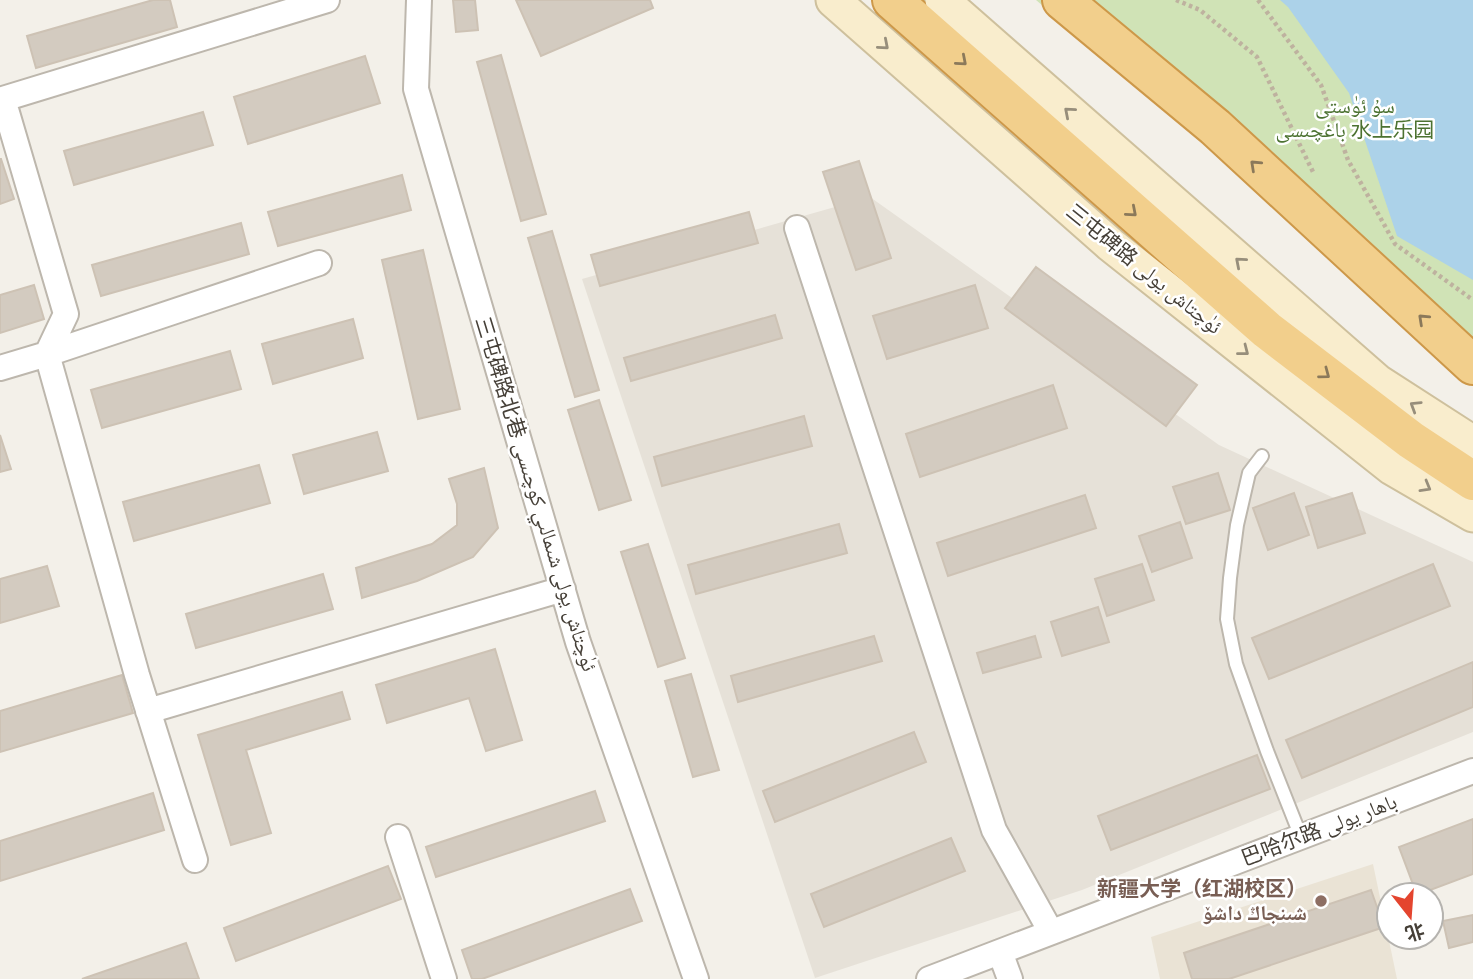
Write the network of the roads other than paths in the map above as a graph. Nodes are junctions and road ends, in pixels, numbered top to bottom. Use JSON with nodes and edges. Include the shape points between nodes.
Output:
{"nodes":[{"id":1,"x":327,"y":0,"type":"edge"},
{"id":2,"x":419,"y":0,"type":"edge"},
{"id":3,"x":833,"y":0,"type":"edge"},
{"id":4,"x":892,"y":0,"type":"edge"},
{"id":5,"x":942,"y":0,"type":"edge"},
{"id":6,"x":1062,"y":0,"type":"edge"},
{"id":7,"x":797,"y":228,"type":"dead end"},
{"id":8,"x":319,"y":263,"type":"dead end"},
{"id":9,"x":47,"y":354,"type":"junction"},
{"id":10,"x":1473,"y":365,"type":"edge"},
{"id":11,"x":0,"y":368,"type":"edge"},
{"id":12,"x":1473,"y":443,"type":"edge"},
{"id":13,"x":1262,"y":456,"type":"dead end"},
{"id":14,"x":1473,"y":481,"type":"edge"},
{"id":15,"x":1473,"y":515,"type":"edge"},
{"id":16,"x":563,"y":589,"type":"junction"},
{"id":17,"x":148,"y":711,"type":"junction"},
{"id":18,"x":1473,"y":771,"type":"edge"},
{"id":19,"x":398,"y":837,"type":"dead end"},
{"id":20,"x":1301,"y":837,"type":"junction"},
{"id":21,"x":195,"y":860,"type":"dead end"},
{"id":22,"x":1051,"y":932,"type":"junction"},
{"id":23,"x":1000,"y":952,"type":"junction"},
{"id":24,"x":444,"y":979,"type":"edge"},
{"id":25,"x":696,"y":979,"type":"edge"},
{"id":26,"x":929,"y":979,"type":"edge"},
{"id":27,"x":1010,"y":979,"type":"edge"}],
"edges":[{"from":1,"to":9,"type":"street","via":[[3,99],[66,314]]},
{"from":2,"to":16,"type":"street","name":"三屯碑路北巷 ئۈچتاش يولى شىمالىي كوچىسى","via":[[416,89]]},
{"from":3,"to":15,"type":"main road","name":"三屯碑路 ئۈچتاش يولى","one_way":true,"via":[[1111,245],[1392,468]]},
{"from":4,"to":14,"type":"highway","one_way":true,"via":[[1267,330],[1411,440]]},
{"from":12,"to":5,"type":"main road","one_way":true,"via":[[1377,381]]},
{"from":10,"to":6,"type":"highway","one_way":true,"via":[[1215,127]]},
{"from":7,"to":22,"type":"street","via":[[994,831]]},
{"from":8,"to":9,"type":"street"},
{"from":9,"to":11,"type":"street"},
{"from":9,"to":17,"type":"street"},
{"from":13,"to":20,"type":"lane","via":[[1249,473],[1237,525],[1227,618],[1236,664]]},
{"from":16,"to":17,"type":"street"},
{"from":16,"to":25,"type":"street","name":"三屯碑路北巷 ئۈچتاش يولى شىمالىي كوچىسى"},
{"from":17,"to":21,"type":"street"},
{"from":18,"to":20,"type":"street","name":"巴哈尔路 باھار يولى"},
{"from":19,"to":24,"type":"street"},
{"from":20,"to":22,"type":"street","name":"巴哈尔路 باھار يولى"},
{"from":22,"to":23,"type":"street","name":"巴哈尔路 باھار يولى"},
{"from":23,"to":26,"type":"street","name":"巴哈尔路 باھار يولى"},
{"from":23,"to":27,"type":"street"}]}
